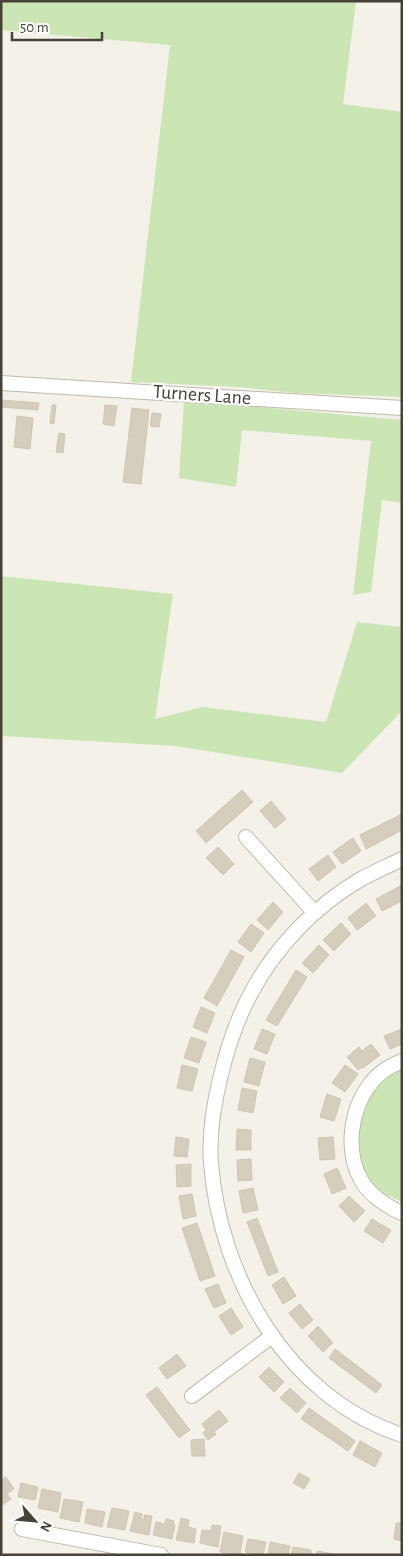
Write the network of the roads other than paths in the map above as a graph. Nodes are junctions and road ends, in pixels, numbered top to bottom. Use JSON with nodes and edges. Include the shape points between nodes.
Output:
{"nodes":[{"id":1,"x":1,"y":383,"type":"edge"},
{"id":2,"x":402,"y":408,"type":"edge"},
{"id":3,"x":246,"y":837,"type":"dead end"},
{"id":4,"x":402,"y":859,"type":"edge"},
{"id":5,"x":314,"y":912,"type":"junction"},
{"id":6,"x":402,"y":1061,"type":"edge"},
{"id":7,"x":402,"y":1213,"type":"edge"},
{"id":8,"x":272,"y":1336,"type":"junction"},
{"id":9,"x":192,"y":1396,"type":"dead end"},
{"id":10,"x":402,"y":1435,"type":"edge"},
{"id":11,"x":22,"y":1530,"type":"dead end"},
{"id":12,"x":161,"y":1555,"type":"edge"}],
"edges":[{"from":1,"to":2,"type":"street","name":"Turners Lane"},
{"from":3,"to":5,"type":"street"},
{"from":4,"to":5,"type":"street","via":[[362,879]]},
{"from":5,"to":8,"type":"street","via":[[281,949],[249,996],[221,1074],[211,1139],[211,1163],[227,1246],[252,1306]]},
{"from":6,"to":7,"type":"street","via":[[382,1072],[371,1083],[355,1114],[351,1131],[353,1162],[361,1182],[375,1198]]},
{"from":8,"to":9,"type":"street"},
{"from":8,"to":10,"type":"street","via":[[304,1374],[346,1409]]},
{"from":11,"to":12,"type":"street"}]}
